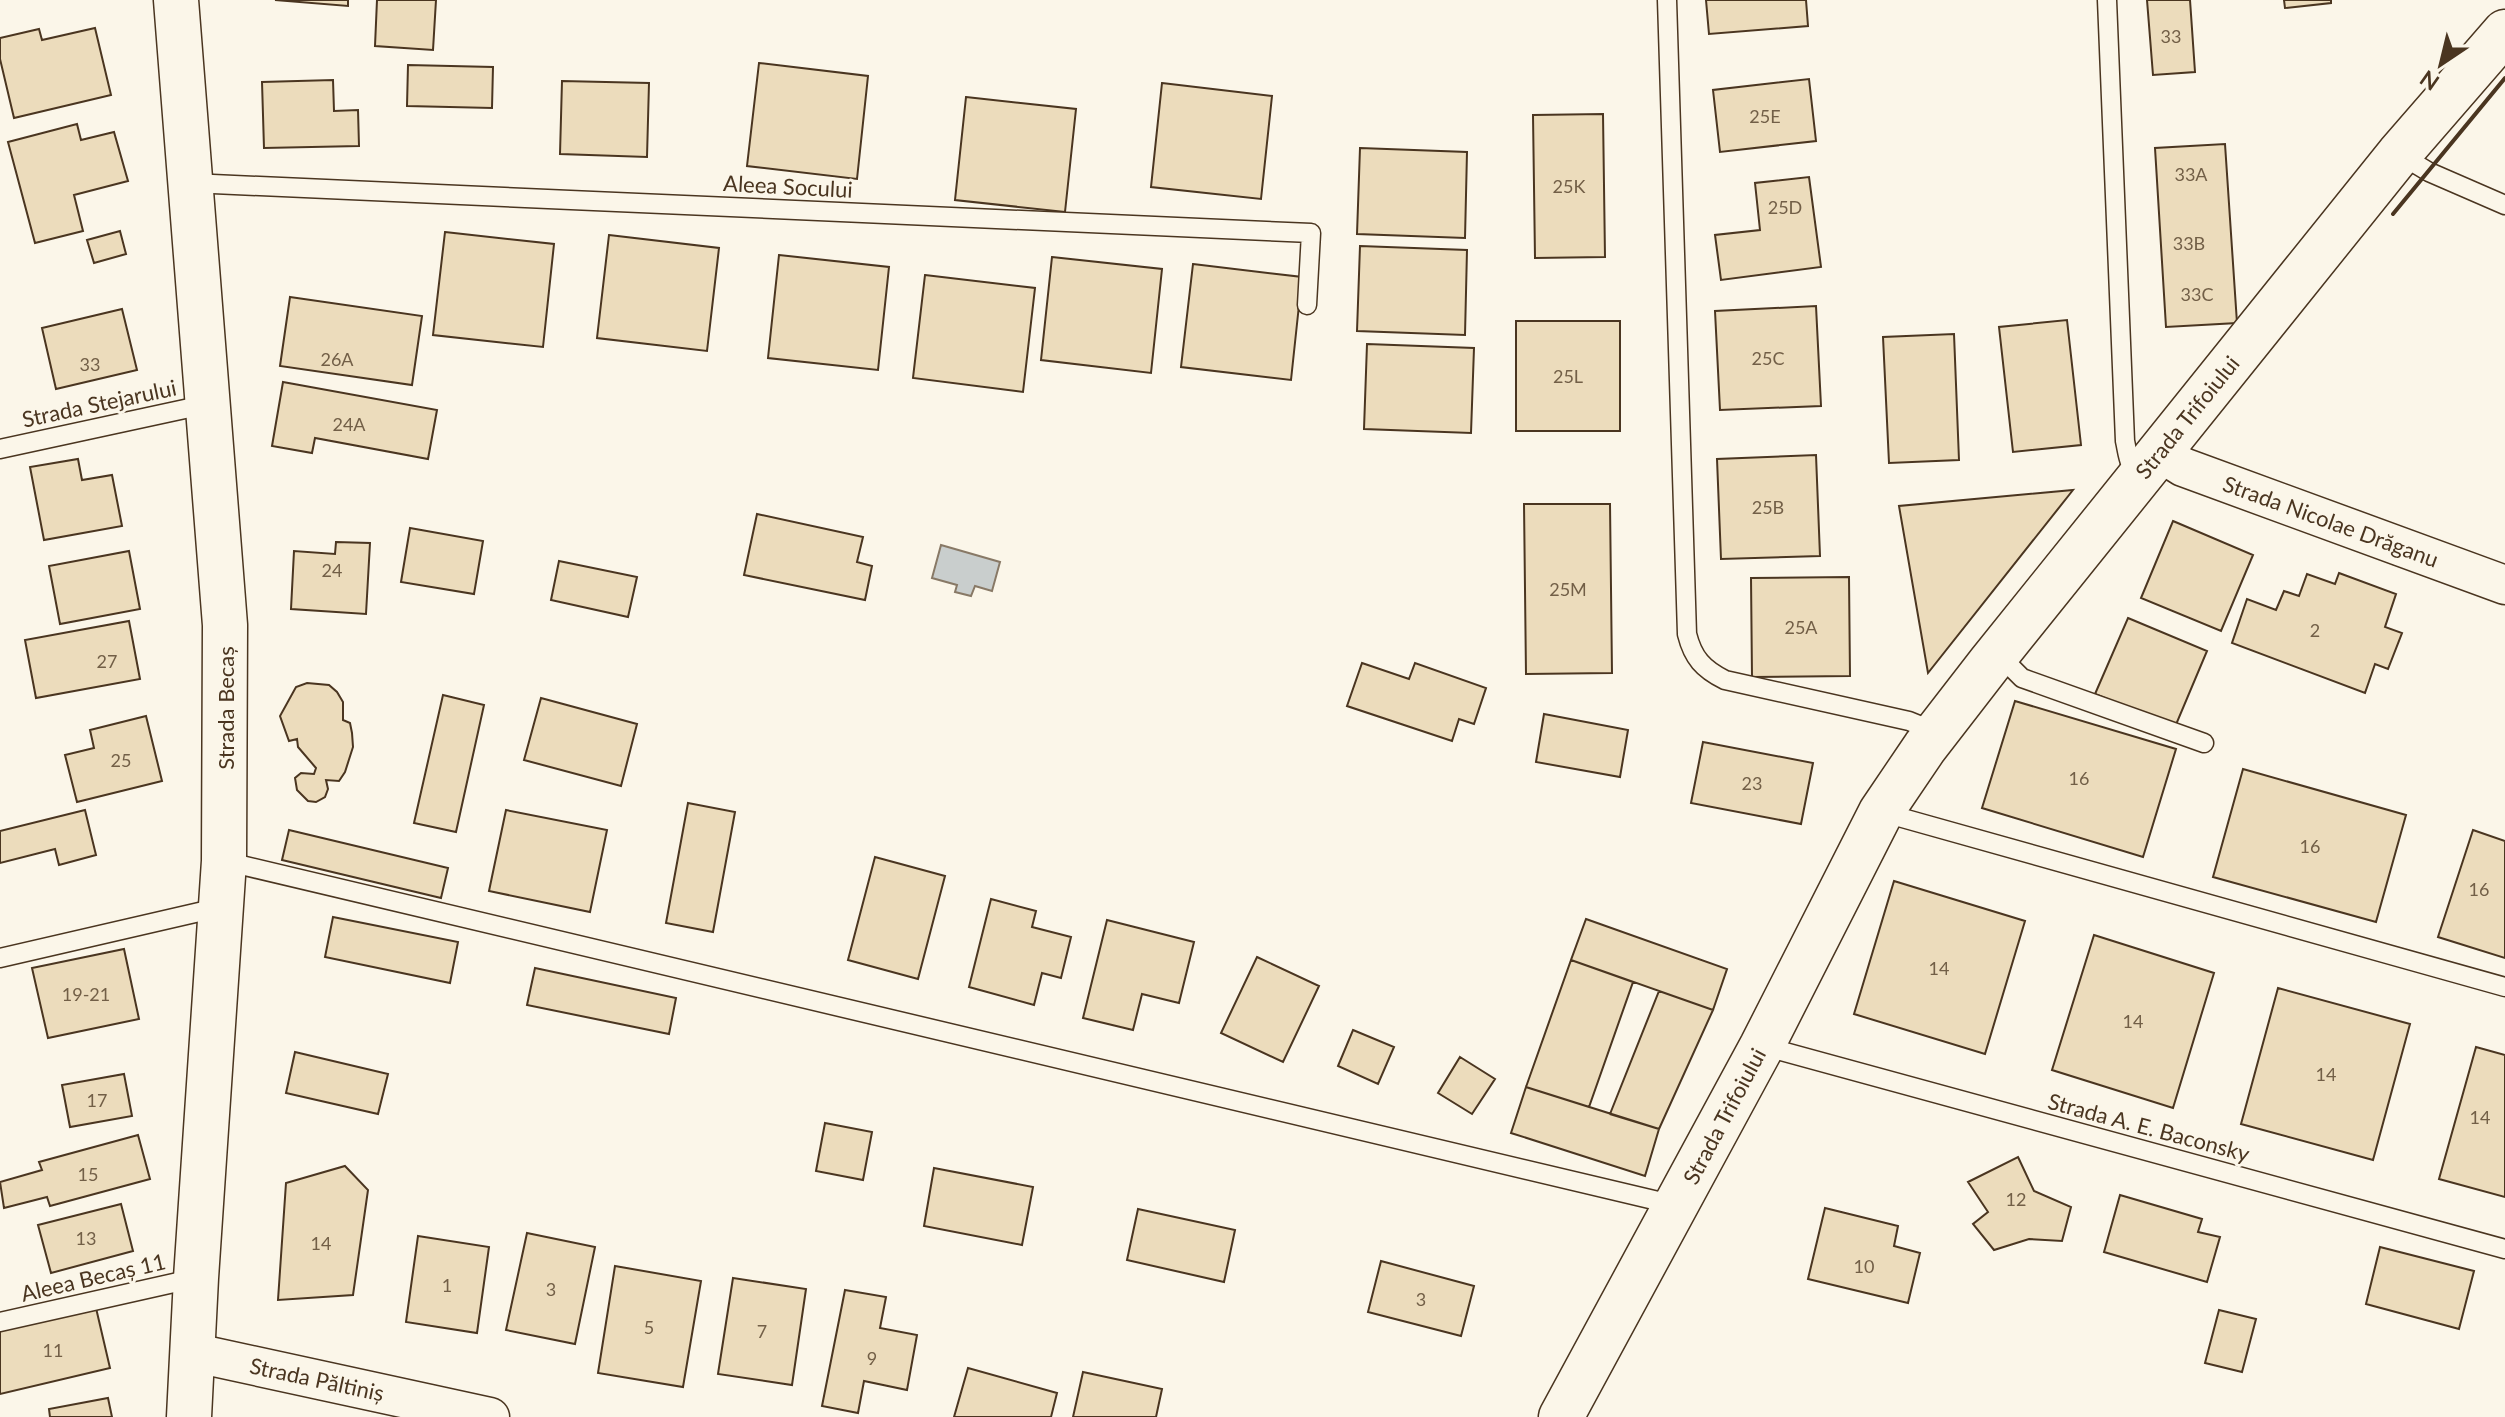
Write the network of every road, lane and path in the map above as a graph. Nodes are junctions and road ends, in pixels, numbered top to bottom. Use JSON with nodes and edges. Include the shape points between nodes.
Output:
{"nodes":[{"id":1,"x":176,"y":0,"type":"edge"},
{"id":2,"x":1667,"y":0,"type":"edge"},
{"id":3,"x":2107,"y":0,"type":"edge"},
{"id":4,"x":2505,"y":32,"type":"edge"},
{"id":5,"x":2399,"y":154,"type":"junction"},
{"id":6,"x":191,"y":183,"type":"junction"},
{"id":7,"x":2505,"y":205,"type":"edge"},
{"id":8,"x":1307,"y":305,"type":"dead end"},
{"id":9,"x":208,"y":404,"type":"junction"},
{"id":10,"x":0,"y":449,"type":"edge"},
{"id":11,"x":2150,"y":463,"type":"junction"},
{"id":12,"x":2505,"y":585,"type":"edge"},
{"id":13,"x":1998,"y":654,"type":"junction"},
{"id":14,"x":1936,"y":732,"type":"junction"},
{"id":15,"x":2204,"y":743,"type":"dead end"},
{"id":16,"x":1881,"y":812,"type":"junction"},
{"id":17,"x":224,"y":861,"type":"junction"},
{"id":18,"x":221,"y":907,"type":"junction"},
{"id":19,"x":0,"y":958,"type":"edge"},
{"id":20,"x":2505,"y":987,"type":"edge"},
{"id":21,"x":1771,"y":1049,"type":"junction"},
{"id":22,"x":1675,"y":1205,"type":"junction"},
{"id":23,"x":2505,"y":1249,"type":"edge"},
{"id":24,"x":196,"y":1278,"type":"junction"},
{"id":25,"x":0,"y":1322,"type":"edge"},
{"id":26,"x":191,"y":1352,"type":"junction"},
{"id":27,"x":189,"y":1417,"type":"edge"},
{"id":28,"x":490,"y":1417,"type":"edge"},
{"id":29,"x":1561,"y":1417,"type":"edge"}],
"edges":[{"from":1,"to":6,"type":"street","name":"Strada Becaș"},
{"from":2,"to":14,"type":"lane","via":[[1691,652],[1725,680],[1909,721]]},
{"from":3,"to":11,"type":"lane","via":[[2125,441],[2134,470]]},
{"from":4,"to":5,"type":"street","name":"Strada Trifoiului"},
{"from":5,"to":7,"type":"lane"},
{"from":5,"to":11,"type":"street","name":"Strada Trifoiului"},
{"from":6,"to":8,"type":"lane","name":"Aleea Socului","via":[[1311,233]]},
{"from":6,"to":9,"type":"street","name":"Strada Becaș"},
{"from":9,"to":10,"type":"lane","name":"Strada Stejarului"},
{"from":9,"to":17,"type":"street","name":"Strada Becaș","via":[[225,625]]},
{"from":11,"to":12,"type":"street","name":"Strada Nicolae Drăganu","via":[[2183,467]]},
{"from":11,"to":13,"type":"street","name":"Strada Trifoiului"},
{"from":13,"to":14,"type":"street","name":"Strada Trifoiului"},
{"from":13,"to":15,"type":"lane","via":[[2022,678]]},
{"from":14,"to":16,"type":"street","name":"Strada Trifoiului"},
{"from":16,"to":20,"type":"lane"},
{"from":16,"to":21,"type":"street","name":"Strada Trifoiului"},
{"from":17,"to":18,"type":"street","name":"Strada Becaș"},
{"from":17,"to":22,"type":"lane"},
{"from":18,"to":19,"type":"lane"},
{"from":18,"to":24,"type":"street","name":"Strada Becaș"},
{"from":21,"to":22,"type":"street","name":"Strada Trifoiului"},
{"from":21,"to":23,"type":"lane","name":"Strada A. E. Baconsky"},
{"from":22,"to":29,"type":"street","name":"Strada Trifoiului"},
{"from":24,"to":25,"type":"lane","name":"Aleea Becaș 11"},
{"from":24,"to":26,"type":"street","name":"Strada Becaș"},
{"from":26,"to":27,"type":"street","name":"Strada Becaș"},
{"from":26,"to":28,"type":"street","name":"Strada Păltiniș"}]}
